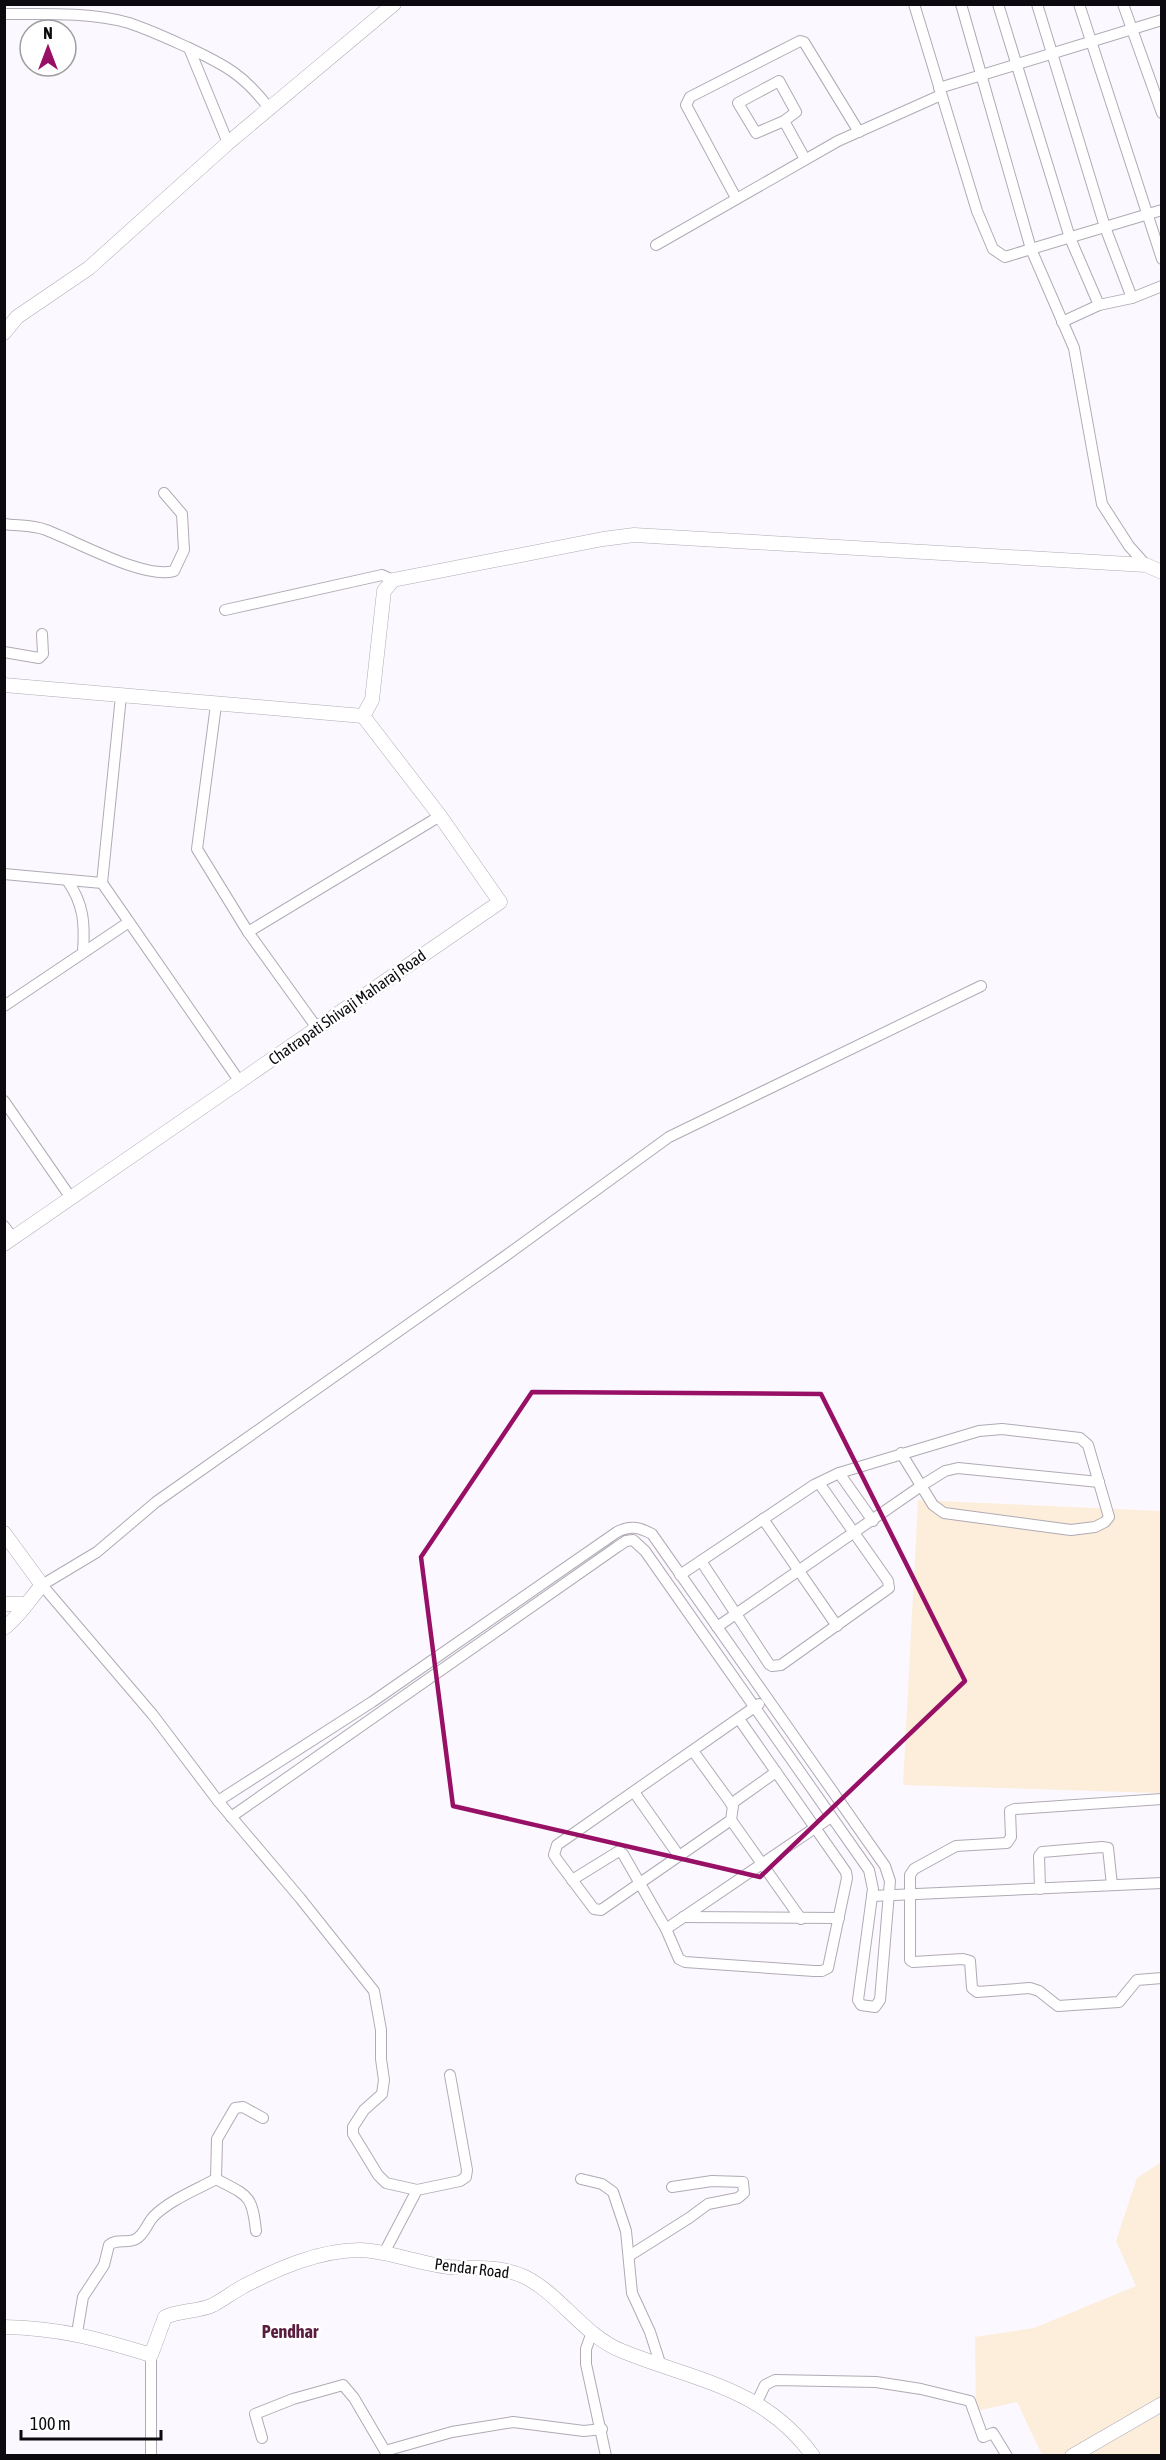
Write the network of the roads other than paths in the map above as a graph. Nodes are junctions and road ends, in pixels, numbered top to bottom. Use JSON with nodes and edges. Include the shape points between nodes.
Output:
{"nodes":[{"id":1,"x":394,"y":4,"type":"edge"},
{"id":2,"x":914,"y":4,"type":"edge"},
{"id":3,"x":961,"y":4,"type":"edge"},
{"id":4,"x":998,"y":4,"type":"edge"},
{"id":5,"x":1037,"y":4,"type":"edge"},
{"id":6,"x":1079,"y":4,"type":"edge"},
{"id":7,"x":1123,"y":4,"type":"edge"},
{"id":8,"x":4,"y":14,"type":"edge"},
{"id":9,"x":1161,"y":20,"type":"edge"},
{"id":10,"x":1131,"y":29,"type":"junction"},
{"id":11,"x":1090,"y":41,"type":"junction"},
{"id":12,"x":189,"y":48,"type":"junction"},
{"id":13,"x":1053,"y":53,"type":"junction"},
{"id":14,"x":1017,"y":64,"type":"junction"},
{"id":15,"x":980,"y":75,"type":"junction"},
{"id":16,"x":940,"y":92,"type":"junction"},
{"id":17,"x":269,"y":108,"type":"junction"},
{"id":18,"x":1161,"y":113,"type":"edge"},
{"id":19,"x":784,"y":121,"type":"junction"},
{"id":20,"x":859,"y":132,"type":"junction"},
{"id":21,"x":228,"y":143,"type":"junction"},
{"id":22,"x":805,"y":159,"type":"junction"},
{"id":23,"x":736,"y":198,"type":"junction"},
{"id":24,"x":1161,"y":210,"type":"edge"},
{"id":25,"x":1148,"y":214,"type":"junction"},
{"id":26,"x":1105,"y":227,"type":"junction"},
{"id":27,"x":1070,"y":238,"type":"junction"},
{"id":28,"x":656,"y":245,"type":"dead end"},
{"id":29,"x":1031,"y":249,"type":"junction"},
{"id":30,"x":1161,"y":260,"type":"edge"},
{"id":31,"x":1161,"y":286,"type":"edge"},
{"id":32,"x":1132,"y":298,"type":"junction"},
{"id":33,"x":1099,"y":305,"type":"junction"},
{"id":34,"x":1062,"y":322,"type":"junction"},
{"id":35,"x":4,"y":333,"type":"edge"},
{"id":36,"x":164,"y":493,"type":"dead end"},
{"id":37,"x":4,"y":524,"type":"edge"},
{"id":38,"x":1146,"y":565,"type":"junction"},
{"id":39,"x":1161,"y":572,"type":"edge"},
{"id":40,"x":393,"y":580,"type":"junction"},
{"id":41,"x":225,"y":610,"type":"dead end"},
{"id":42,"x":42,"y":634,"type":"dead end"},
{"id":43,"x":4,"y":652,"type":"edge"},
{"id":44,"x":4,"y":685,"type":"edge"},
{"id":45,"x":121,"y":696,"type":"junction"},
{"id":46,"x":216,"y":705,"type":"junction"},
{"id":47,"x":363,"y":716,"type":"junction"},
{"id":48,"x":440,"y":816,"type":"junction"},
{"id":49,"x":4,"y":874,"type":"edge"},
{"id":50,"x":67,"y":880,"type":"junction"},
{"id":51,"x":102,"y":883,"type":"junction"},
{"id":52,"x":129,"y":922,"type":"junction"},
{"id":53,"x":248,"y":932,"type":"junction"},
{"id":54,"x":83,"y":952,"type":"junction"},
{"id":55,"x":981,"y":986,"type":"dead end"},
{"id":56,"x":4,"y":1006,"type":"edge"},
{"id":57,"x":317,"y":1028,"type":"junction"},
{"id":58,"x":240,"y":1082,"type":"junction"},
{"id":59,"x":4,"y":1101,"type":"edge"},
{"id":60,"x":71,"y":1198,"type":"junction"},
{"id":61,"x":4,"y":1226,"type":"edge"},
{"id":62,"x":9,"y":1241,"type":"edge"},
{"id":63,"x":901,"y":1453,"type":"junction"},
{"id":64,"x":839,"y":1473,"type":"junction"},
{"id":65,"x":1099,"y":1482,"type":"junction"},
{"id":66,"x":819,"y":1483,"type":"junction"},
{"id":67,"x":921,"y":1486,"type":"junction"},
{"id":68,"x":763,"y":1519,"type":"junction"},
{"id":69,"x":873,"y":1521,"type":"junction"},
{"id":70,"x":633,"y":1527,"type":"junction"},
{"id":71,"x":4,"y":1533,"type":"edge"},
{"id":72,"x":855,"y":1533,"type":"junction"},
{"id":73,"x":633,"y":1540,"type":"junction"},
{"id":74,"x":701,"y":1561,"type":"junction"},
{"id":75,"x":800,"y":1571,"type":"junction"},
{"id":76,"x":680,"y":1575,"type":"junction"},
{"id":77,"x":42,"y":1585,"type":"junction"},
{"id":78,"x":25,"y":1604,"type":"junction"},
{"id":79,"x":4,"y":1605,"type":"edge"},
{"id":80,"x":737,"y":1615,"type":"junction"},
{"id":81,"x":837,"y":1626,"type":"junction"},
{"id":82,"x":4,"y":1628,"type":"edge"},
{"id":83,"x":717,"y":1628,"type":"junction"},
{"id":84,"x":767,"y":1698,"type":"junction"},
{"id":85,"x":755,"y":1707,"type":"junction"},
{"id":86,"x":739,"y":1719,"type":"junction"},
{"id":87,"x":693,"y":1751,"type":"junction"},
{"id":88,"x":776,"y":1772,"type":"junction"},
{"id":89,"x":634,"y":1792,"type":"junction"},
{"id":90,"x":1161,"y":1799,"type":"edge"},
{"id":91,"x":218,"y":1801,"type":"junction"},
{"id":92,"x":731,"y":1804,"type":"junction"},
{"id":93,"x":231,"y":1817,"type":"junction"},
{"id":94,"x":831,"y":1817,"type":"junction"},
{"id":95,"x":731,"y":1820,"type":"junction"},
{"id":96,"x":816,"y":1827,"type":"junction"},
{"id":97,"x":680,"y":1856,"type":"junction"},
{"id":98,"x":762,"y":1864,"type":"junction"},
{"id":99,"x":572,"y":1880,"type":"junction"},
{"id":100,"x":1161,"y":1883,"type":"edge"},
{"id":101,"x":639,"y":1884,"type":"junction"},
{"id":102,"x":1112,"y":1885,"type":"junction"},
{"id":103,"x":1040,"y":1889,"type":"junction"},
{"id":104,"x":872,"y":1896,"type":"junction"},
{"id":105,"x":909,"y":1896,"type":"junction"},
{"id":106,"x":888,"y":1897,"type":"junction"},
{"id":107,"x":683,"y":1917,"type":"junction"},
{"id":108,"x":839,"y":1918,"type":"junction"},
{"id":109,"x":801,"y":1919,"type":"junction"},
{"id":110,"x":666,"y":1929,"type":"junction"},
{"id":111,"x":861,"y":1972,"type":"junction"},
{"id":112,"x":882,"y":1974,"type":"junction"},
{"id":113,"x":1161,"y":1978,"type":"edge"},
{"id":114,"x":450,"y":2075,"type":"dead end"},
{"id":115,"x":264,"y":2118,"type":"dead end"},
{"id":116,"x":216,"y":2179,"type":"junction"},
{"id":117,"x":581,"y":2179,"type":"dead end"},
{"id":118,"x":672,"y":2187,"type":"dead end"},
{"id":119,"x":417,"y":2190,"type":"junction"},
{"id":120,"x":256,"y":2231,"type":"dead end"},
{"id":121,"x":384,"y":2253,"type":"junction"},
{"id":122,"x":629,"y":2256,"type":"junction"},
{"id":123,"x":4,"y":2327,"type":"edge"},
{"id":124,"x":592,"y":2332,"type":"junction"},
{"id":125,"x":77,"y":2333,"type":"junction"},
{"id":126,"x":151,"y":2355,"type":"junction"},
{"id":127,"x":660,"y":2363,"type":"junction"},
{"id":128,"x":756,"y":2402,"type":"junction"},
{"id":129,"x":1161,"y":2404,"type":"edge"},
{"id":130,"x":602,"y":2428,"type":"junction"},
{"id":131,"x":262,"y":2438,"type":"dead end"},
{"id":132,"x":151,"y":2456,"type":"edge"},
{"id":133,"x":606,"y":2456,"type":"edge"},
{"id":134,"x":813,"y":2456,"type":"edge"},
{"id":135,"x":1007,"y":2456,"type":"edge"},
{"id":136,"x":1072,"y":2456,"type":"edge"}],
"edges":[{"from":1,"to":17,"type":"street"},
{"from":2,"to":16,"type":"street"},
{"from":3,"to":15,"type":"street"},
{"from":4,"to":14,"type":"street"},
{"from":5,"to":13,"type":"street"},
{"from":6,"to":11,"type":"street"},
{"from":7,"to":10,"type":"street"},
{"from":8,"to":12,"type":"street","via":[[67,15],[127,23]]},
{"from":9,"to":10,"type":"street"},
{"from":10,"to":11,"type":"street"},
{"from":10,"to":18,"type":"street"},
{"from":11,"to":13,"type":"street"},
{"from":11,"to":25,"type":"street"},
{"from":12,"to":17,"type":"street","via":[[232,70]]},
{"from":12,"to":21,"type":"street"},
{"from":13,"to":14,"type":"street"},
{"from":13,"to":26,"type":"street"},
{"from":14,"to":15,"type":"street"},
{"from":14,"to":27,"type":"street"},
{"from":15,"to":16,"type":"street"},
{"from":15,"to":29,"type":"street"},
{"from":16,"to":20,"type":"street"},
{"from":16,"to":29,"type":"street","via":[[977,211],[993,249],[1005,257]]},
{"from":17,"to":21,"type":"street"},
{"from":19,"to":19,"type":"street","via":[[796,112],[779,81],[738,103],[756,133]]},
{"from":19,"to":22,"type":"street"},
{"from":20,"to":22,"type":"street"},
{"from":20,"to":23,"type":"street","via":[[800,41],[690,97],[687,105]]},
{"from":21,"to":35,"type":"street","via":[[89,268],[17,317]]},
{"from":22,"to":23,"type":"street"},
{"from":23,"to":28,"type":"street"},
{"from":24,"to":25,"type":"street"},
{"from":25,"to":26,"type":"street"},
{"from":25,"to":30,"type":"street"},
{"from":26,"to":27,"type":"street"},
{"from":26,"to":32,"type":"street"},
{"from":27,"to":29,"type":"street"},
{"from":27,"to":33,"type":"street"},
{"from":29,"to":34,"type":"street"},
{"from":31,"to":32,"type":"street"},
{"from":32,"to":33,"type":"street"},
{"from":33,"to":34,"type":"street"},
{"from":34,"to":38,"type":"street","via":[[1074,348],[1102,504]]},
{"from":36,"to":37,"type":"street","via":[[182,514],[184,550],[174,571],[164,574],[131,565],[44,528]]},
{"from":38,"to":39,"type":"street"},
{"from":38,"to":40,"type":"street","via":[[634,535]]},
{"from":40,"to":41,"type":"street","via":[[382,575]]},
{"from":40,"to":47,"type":"street","via":[[384,591],[372,700]]},
{"from":42,"to":43,"type":"street","via":[[43,654],[39,658]]},
{"from":44,"to":45,"type":"street"},
{"from":45,"to":46,"type":"street"},
{"from":45,"to":51,"type":"street"},
{"from":46,"to":47,"type":"street"},
{"from":46,"to":53,"type":"street","via":[[197,849]]},
{"from":47,"to":48,"type":"street","name":"Chatrapati Shivaji Maharaj Road"},
{"from":48,"to":53,"type":"street"},
{"from":48,"to":57,"type":"street","name":"Chatrapati Shivaji Maharaj Road","via":[[500,902]]},
{"from":49,"to":50,"type":"street"},
{"from":50,"to":51,"type":"street"},
{"from":50,"to":54,"type":"street","via":[[83,911]]},
{"from":51,"to":52,"type":"street"},
{"from":52,"to":54,"type":"street"},
{"from":52,"to":58,"type":"street"},
{"from":53,"to":57,"type":"street"},
{"from":54,"to":56,"type":"street"},
{"from":55,"to":77,"type":"street","via":[[669,1137],[156,1502],[97,1552]]},
{"from":57,"to":58,"type":"street","name":"Chatrapati Shivaji Maharaj Road"},
{"from":58,"to":60,"type":"street","name":"Chatrapati Shivaji Maharaj Road"},
{"from":59,"to":60,"type":"street"},
{"from":60,"to":62,"type":"street","name":"Chatrapati Shivaji Maharaj Road"},
{"from":61,"to":62,"type":"street"},
{"from":63,"to":64,"type":"street"},
{"from":63,"to":65,"type":"street","via":[[989,1429],[1076,1436],[1088,1445]]},
{"from":63,"to":67,"type":"street"},
{"from":64,"to":66,"type":"street"},
{"from":64,"to":69,"type":"street"},
{"from":65,"to":67,"type":"street","via":[[958,1468]]},
{"from":65,"to":67,"type":"street","via":[[1108,1520],[1095,1527],[1071,1530],[944,1513]]},
{"from":66,"to":68,"type":"street"},
{"from":66,"to":72,"type":"street"},
{"from":67,"to":69,"type":"street"},
{"from":68,"to":74,"type":"street"},
{"from":68,"to":75,"type":"street"},
{"from":69,"to":72,"type":"street"},
{"from":70,"to":73,"type":"street"},
{"from":70,"to":76,"type":"street","via":[[652,1534]]},
{"from":70,"to":91,"type":"street","via":[[617,1532],[372,1702]]},
{"from":71,"to":77,"type":"street"},
{"from":72,"to":75,"type":"street"},
{"from":72,"to":81,"type":"street","via":[[889,1588]]},
{"from":73,"to":85,"type":"street","via":[[645,1551]]},
{"from":73,"to":93,"type":"street","via":[[617,1547]]},
{"from":74,"to":76,"type":"street"},
{"from":74,"to":80,"type":"street"},
{"from":75,"to":80,"type":"street"},
{"from":75,"to":81,"type":"street"},
{"from":76,"to":83,"type":"street"},
{"from":77,"to":78,"type":"street"},
{"from":77,"to":91,"type":"street","via":[[153,1714]]},
{"from":78,"to":79,"type":"street"},
{"from":78,"to":82,"type":"street","via":[[15,1621]]},
{"from":80,"to":81,"type":"street","via":[[772,1666],[781,1665]]},
{"from":80,"to":83,"type":"street"},
{"from":83,"to":84,"type":"street"},
{"from":84,"to":85,"type":"street"},
{"from":84,"to":106,"type":"street","via":[[885,1866],[890,1881]]},
{"from":85,"to":86,"type":"street"},
{"from":85,"to":94,"type":"street"},
{"from":86,"to":87,"type":"street"},
{"from":86,"to":88,"type":"street"},
{"from":87,"to":89,"type":"street"},
{"from":87,"to":92,"type":"street"},
{"from":88,"to":92,"type":"street"},
{"from":88,"to":96,"type":"street"},
{"from":89,"to":97,"type":"street"},
{"from":89,"to":99,"type":"street","via":[[557,1845],[554,1855]]},
{"from":90,"to":105,"type":"street","via":[[1015,1809],[1010,1811],[1011,1837],[1007,1843],[948,1849],[914,1869]]},
{"from":91,"to":93,"type":"street"},
{"from":92,"to":95,"type":"street"},
{"from":93,"to":119,"type":"street","via":[[374,1991],[381,2030],[382,2094],[363,2110],[353,2134],[378,2175],[392,2185]]},
{"from":94,"to":96,"type":"street"},
{"from":94,"to":104,"type":"street","via":[[869,1869]]},
{"from":95,"to":97,"type":"street"},
{"from":95,"to":98,"type":"street"},
{"from":96,"to":98,"type":"street"},
{"from":96,"to":108,"type":"street","via":[[846,1872]]},
{"from":97,"to":101,"type":"street"},
{"from":98,"to":107,"type":"street"},
{"from":98,"to":109,"type":"street"},
{"from":99,"to":101,"type":"street","via":[[597,1911]]},
{"from":99,"to":101,"type":"street","via":[[619,1851]]},
{"from":100,"to":102,"type":"street"},
{"from":101,"to":110,"type":"street"},
{"from":102,"to":103,"type":"street"},
{"from":102,"to":103,"type":"street","via":[[1110,1854],[1108,1848],[1102,1847],[1042,1852]]},
{"from":103,"to":105,"type":"street"},
{"from":104,"to":106,"type":"street"},
{"from":104,"to":111,"type":"street"},
{"from":105,"to":106,"type":"street"},
{"from":105,"to":113,"type":"street","via":[[910,1960],[970,1961],[972,1988],[977,1992],[1030,1988],[1058,2006],[1119,2002],[1137,1980]]},
{"from":106,"to":112,"type":"street"},
{"from":107,"to":109,"type":"street"},
{"from":107,"to":110,"type":"street"},
{"from":108,"to":109,"type":"street"},
{"from":108,"to":110,"type":"street","via":[[828,1968],[822,1971],[690,1964],[679,1959]]},
{"from":111,"to":112,"type":"street"},
{"from":111,"to":112,"type":"street","via":[[858,2000],[867,2008],[879,2004]]},
{"from":114,"to":119,"type":"street","via":[[466,2177]]},
{"from":115,"to":116,"type":"street","via":[[243,2107],[235,2108],[218,2139]]},
{"from":116,"to":120,"type":"street","via":[[253,2205]]},
{"from":116,"to":125,"type":"street","via":[[153,2216],[137,2238],[109,2245],[104,2265],[83,2297]]},
{"from":117,"to":122,"type":"street","via":[[602,2184],[612,2192],[626,2231]]},
{"from":118,"to":122,"type":"street","via":[[732,2181],[743,2182],[744,2193],[738,2198],[708,2204]]},
{"from":119,"to":121,"type":"street"},
{"from":121,"to":124,"type":"street","name":"Pendar Road","via":[[449,2267],[486,2267],[526,2277]]},
{"from":121,"to":126,"type":"street","name":"Pendar Road","via":[[325,2253],[245,2286],[210,2306],[174,2313],[165,2317]]},
{"from":122,"to":127,"type":"street","via":[[632,2293]]},
{"from":123,"to":125,"type":"street"},
{"from":124,"to":127,"type":"street","name":"Pendar Road","via":[[620,2350]]},
{"from":124,"to":130,"type":"street","via":[[586,2364]]},
{"from":125,"to":126,"type":"street"},
{"from":126,"to":132,"type":"street"},
{"from":127,"to":128,"type":"street","name":"Pendar Road"},
{"from":128,"to":134,"type":"street","name":"Pendar Road","via":[[802,2440]]},
{"from":128,"to":135,"type":"street","via":[[765,2385],[775,2380],[876,2382],[921,2389],[970,2401],[983,2437],[993,2433]]},
{"from":129,"to":136,"type":"street"},
{"from":130,"to":131,"type":"street","via":[[584,2431],[513,2422],[452,2432],[385,2451],[343,2385],[255,2414]]},
{"from":130,"to":133,"type":"street"}]}
